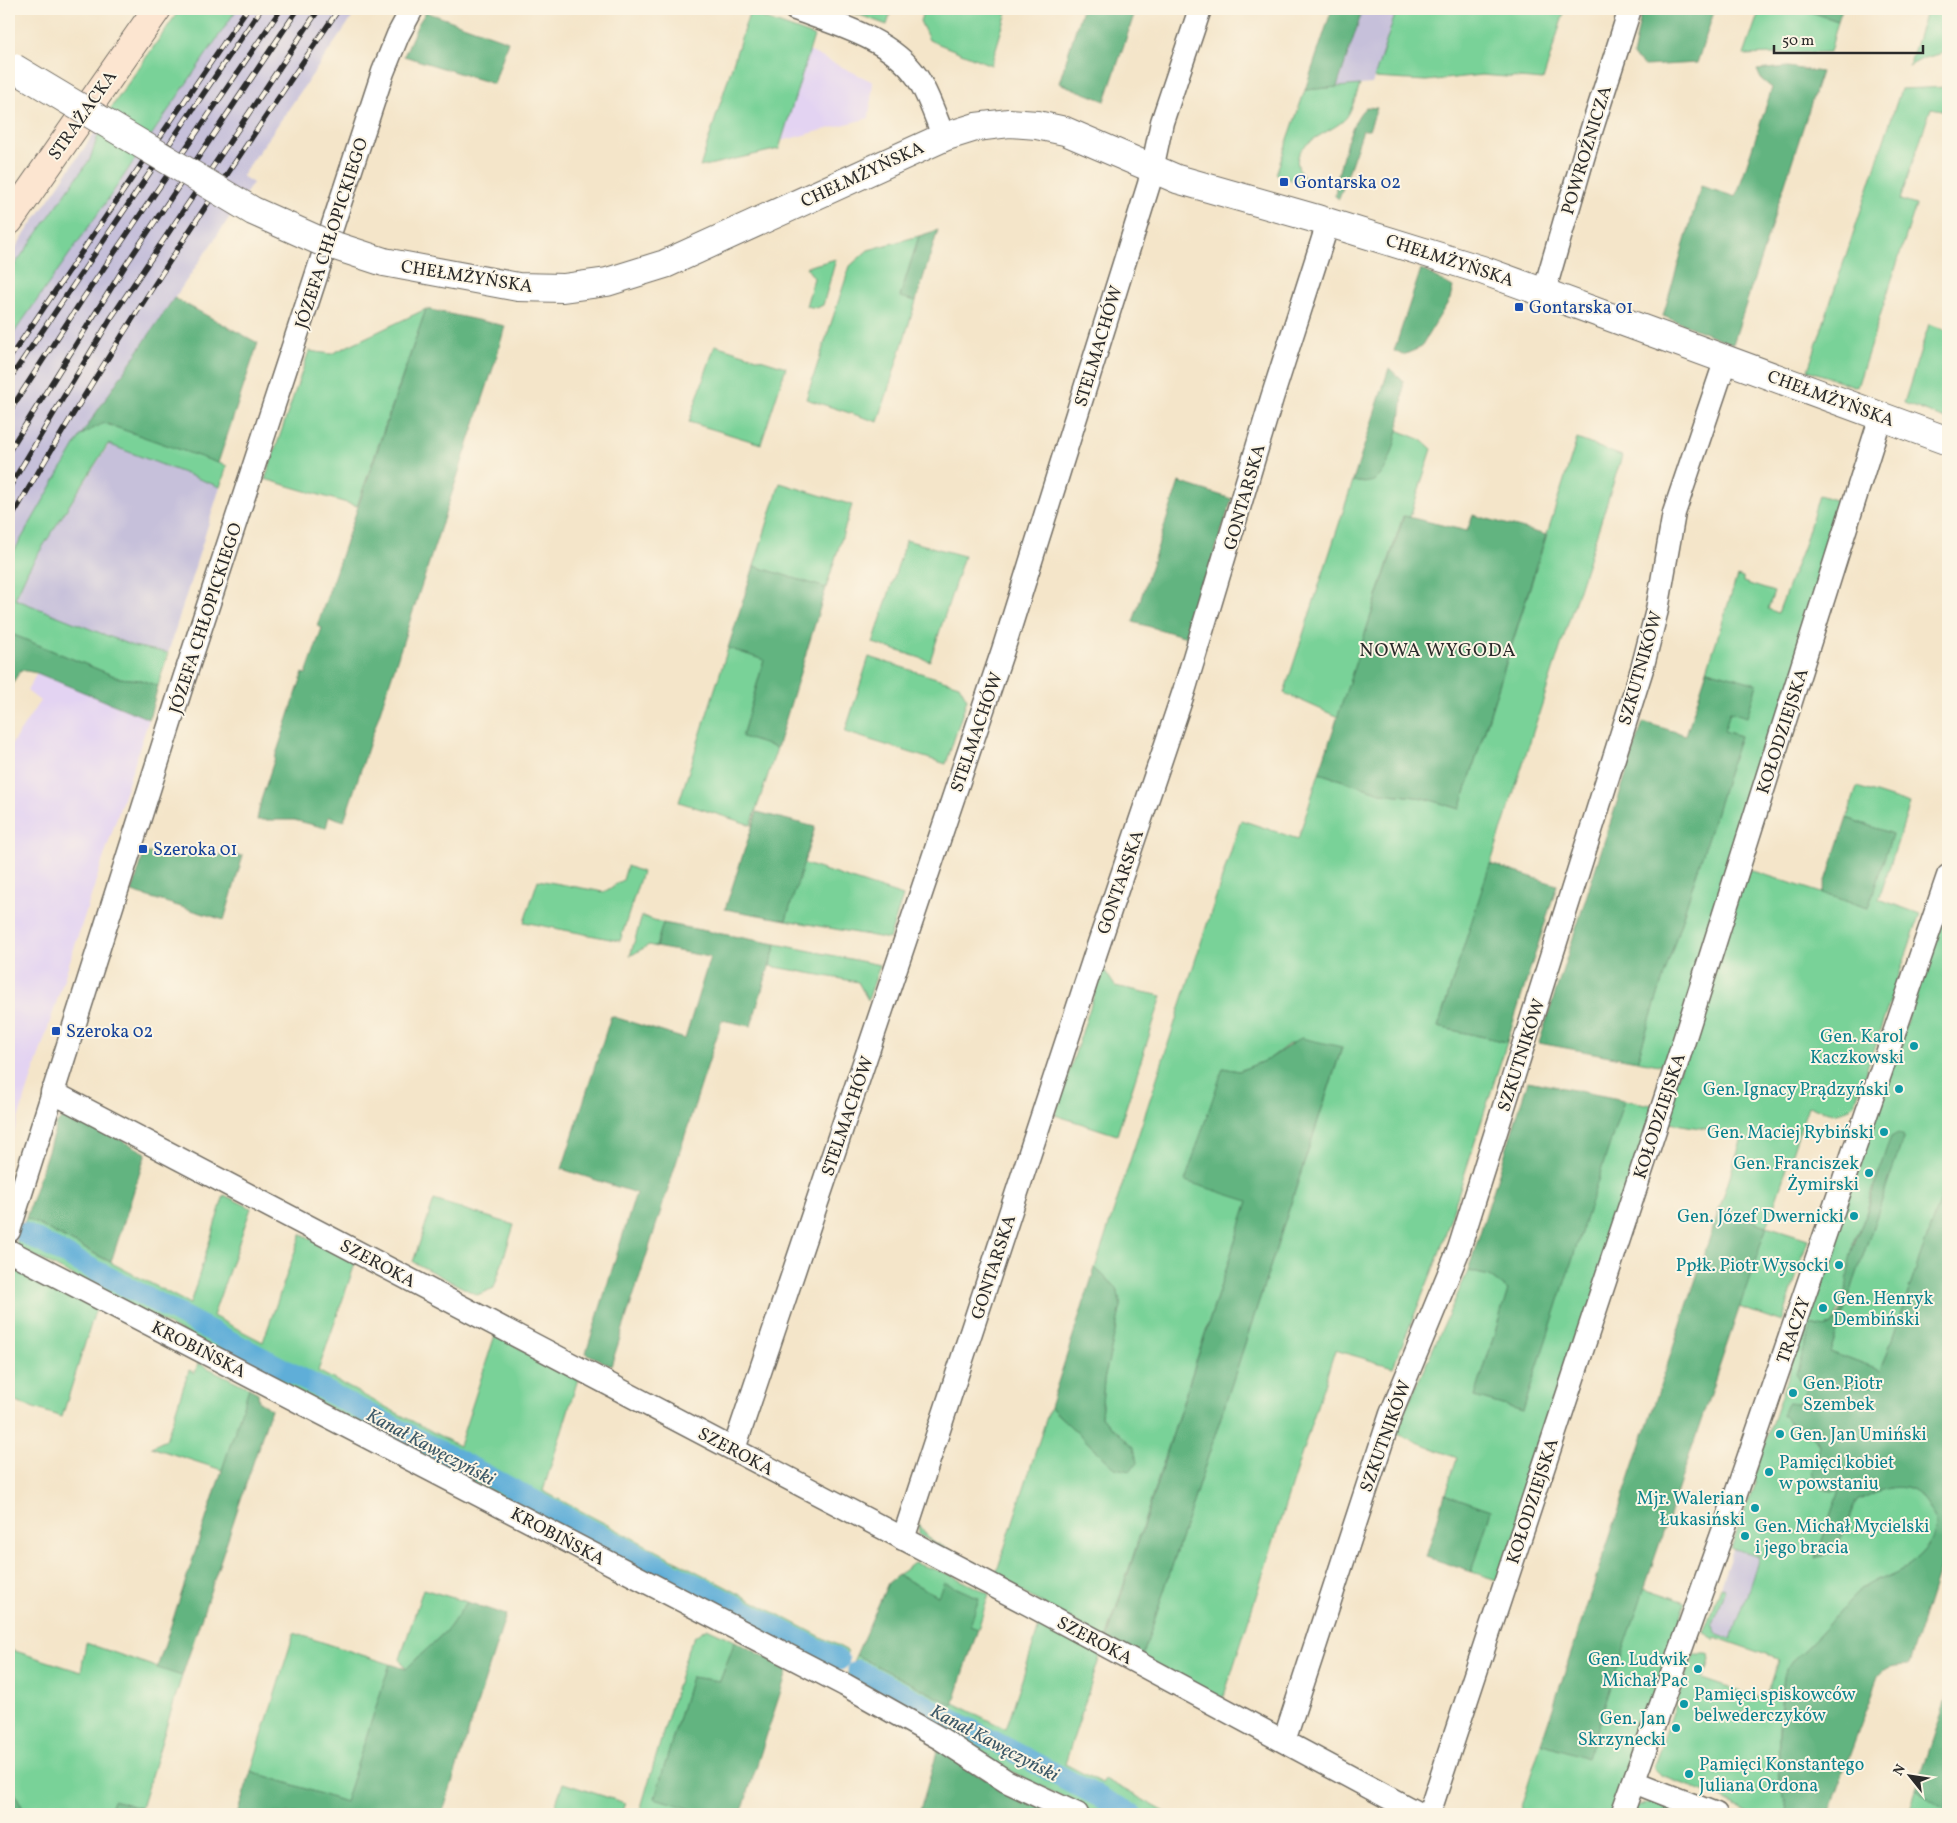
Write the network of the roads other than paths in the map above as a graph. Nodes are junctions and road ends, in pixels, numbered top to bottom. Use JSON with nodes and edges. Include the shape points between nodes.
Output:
{"nodes":[{"id":1,"x":157,"y":9,"type":"edge"},
{"id":2,"x":412,"y":9,"type":"edge"},
{"id":3,"x":795,"y":9,"type":"edge"},
{"id":4,"x":1200,"y":9,"type":"edge"},
{"id":5,"x":1630,"y":9,"type":"edge"},
{"id":6,"x":11,"y":67,"type":"edge"},
{"id":7,"x":944,"y":137,"type":"junction"},
{"id":8,"x":1153,"y":170,"type":"junction"},
{"id":9,"x":9,"y":221,"type":"edge"},
{"id":10,"x":1328,"y":222,"type":"junction"},
{"id":11,"x":1544,"y":292,"type":"junction"},
{"id":12,"x":1726,"y":359,"type":"junction"},
{"id":13,"x":1881,"y":416,"type":"junction"},
{"id":14,"x":1948,"y":441,"type":"edge"},
{"id":15,"x":1948,"y":876,"type":"edge"},
{"id":16,"x":52,"y":1092,"type":"junction"},
{"id":17,"x":9,"y":1231,"type":"edge"},
{"id":18,"x":9,"y":1251,"type":"edge"},
{"id":19,"x":734,"y":1449,"type":"junction"},
{"id":20,"x":903,"y":1539,"type":"junction"},
{"id":21,"x":1284,"y":1742,"type":"junction"},
{"id":22,"x":1634,"y":1782,"type":"junction"},
{"id":23,"x":1077,"y":1814,"type":"edge"},
{"id":24,"x":1419,"y":1814,"type":"edge"},
{"id":25,"x":1429,"y":1814,"type":"edge"},
{"id":26,"x":1622,"y":1814,"type":"edge"},
{"id":27,"x":1716,"y":1814,"type":"edge"}],
"edges":[{"from":1,"to":9,"type":"main road","name":"STRAŻACKA"},
{"from":2,"to":16,"type":"street","name":"JÓZEFA CHŁOPICKIEGO","via":[[380,80]]},
{"from":3,"to":7,"type":"street","name":"CHEŁMŻYŃSKA","via":[[876,42],[900,58],[918,79]]},
{"from":4,"to":8,"type":"street","name":"STELMACHÓW","via":[[1162,122]]},
{"from":5,"to":11,"type":"street","name":"POWROŹNICZA"},
{"from":6,"to":7,"type":"street","name":"CHEŁMŻYŃSKA","bridge":true,"via":[[253,211],[307,236],[384,262],[518,287],[563,288],[606,282],[665,264]]},
{"from":7,"to":8,"type":"street","name":"CHEŁMŻYŃSKA","via":[[986,125],[1038,125],[1078,135]]},
{"from":8,"to":10,"type":"street","name":"CHEŁMŻYŃSKA"},
{"from":8,"to":19,"type":"street","name":"STELMACHÓW","via":[[1003,650]]},
{"from":10,"to":11,"type":"street","name":"CHEŁMŻYŃSKA"},
{"from":10,"to":20,"type":"street","name":"GONTARSKA","via":[[1184,692]]},
{"from":11,"to":12,"type":"street","name":"CHEŁMŻYŃSKA"},
{"from":12,"to":13,"type":"street","name":"CHEŁMŻYŃSKA"},
{"from":12,"to":21,"type":"street","name":"SZKUTNIKÓW","via":[[1674,513],[1657,610],[1642,669],[1506,1104],[1459,1249],[1391,1414]]},
{"from":13,"to":14,"type":"street","name":"CHEŁMŻYŃSKA"},
{"from":13,"to":25,"type":"street","name":"KOŁODZIEJSKA","via":[[1675,1069]]},
{"from":15,"to":22,"type":"street","name":"TRACZY","via":[[1728,1520]]},
{"from":16,"to":17,"type":"street","name":"JÓZEFA CHŁOPICKIEGO"},
{"from":16,"to":19,"type":"street","name":"SZEROKA"},
{"from":18,"to":23,"type":"street","name":"KROBIŃSKA","via":[[845,1685],[1006,1780]]},
{"from":19,"to":20,"type":"street","name":"SZEROKA"},
{"from":20,"to":21,"type":"street","name":"SZEROKA"},
{"from":21,"to":24,"type":"street","name":"SZEROKA"},
{"from":22,"to":26,"type":"street"},
{"from":22,"to":27,"type":"street"}]}
